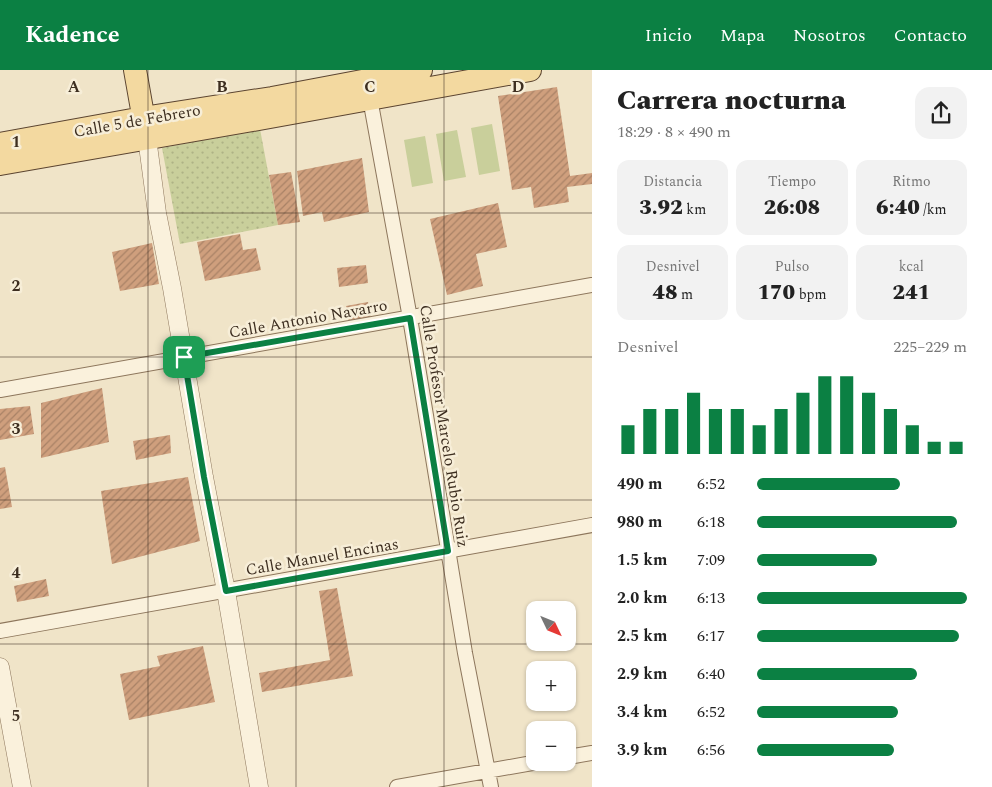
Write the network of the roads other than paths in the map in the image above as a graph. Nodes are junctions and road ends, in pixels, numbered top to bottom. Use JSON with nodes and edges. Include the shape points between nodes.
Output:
{"nodes":[{"id":1,"x":135,"y":70,"type":"edge"},
{"id":2,"x":421,"y":70,"type":"edge"},
{"id":3,"x":530,"y":70,"type":"edge"},
{"id":4,"x":368,"y":83,"type":"edge"},
{"id":5,"x":145,"y":128,"type":"junction"},
{"id":6,"x":0,"y":144,"type":"edge"},
{"id":7,"x":0,"y":164,"type":"edge"},
{"id":8,"x":592,"y":286,"type":"edge"},
{"id":9,"x":410,"y":318,"type":"junction"},
{"id":10,"x":184,"y":357,"type":"junction"},
{"id":11,"x":0,"y":390,"type":"edge"},
{"id":12,"x":592,"y":525,"type":"edge"},
{"id":13,"x":448,"y":551,"type":"junction"},
{"id":14,"x":226,"y":591,"type":"junction"},
{"id":15,"x":0,"y":631,"type":"edge"},
{"id":16,"x":0,"y":666,"type":"edge"},
{"id":17,"x":592,"y":753,"type":"edge"},
{"id":18,"x":576,"y":756,"type":"edge"},
{"id":19,"x":526,"y":764,"type":"edge"},
{"id":20,"x":488,"y":771,"type":"junction"},
{"id":21,"x":22,"y":787,"type":"edge"},
{"id":22,"x":258,"y":787,"type":"edge"},
{"id":23,"x":397,"y":787,"type":"edge"},
{"id":24,"x":491,"y":787,"type":"edge"}],
"edges":[{"from":1,"to":5,"type":"main road"},
{"from":2,"to":4,"type":"main road","name":"Calle 5 de Febrero"},
{"from":3,"to":4,"type":"main road","name":"Calle 5 de Febrero"},
{"from":4,"to":5,"type":"main road","name":"Calle 5 de Febrero","via":[[272,98]]},
{"from":4,"to":9,"type":"street","name":"Calle Profesor Marcelo Rubio Ruiz"},
{"from":5,"to":6,"type":"main road","name":"Calle 5 de Febrero"},
{"from":5,"to":7,"type":"main road"},
{"from":5,"to":10,"type":"street"},
{"from":8,"to":9,"type":"street","name":"Calle Antonio Navarro"},
{"from":9,"to":10,"type":"street","name":"Calle Antonio Navarro"},
{"from":9,"to":13,"type":"street","name":"Calle Profesor Marcelo Rubio Ruiz"},
{"from":10,"to":11,"type":"street","name":"Calle Antonio Navarro"},
{"from":10,"to":14,"type":"street"},
{"from":12,"to":13,"type":"street","name":"Calle Manuel Encinas"},
{"from":13,"to":14,"type":"street","name":"Calle Manuel Encinas"},
{"from":13,"to":20,"type":"street","name":"Calle Profesor Marcelo Rubio Ruiz"},
{"from":14,"to":15,"type":"street","name":"Calle Manuel Encinas"},
{"from":14,"to":22,"type":"street"},
{"from":16,"to":21,"type":"street"},
{"from":17,"to":18,"type":"street"},
{"from":19,"to":20,"type":"street"},
{"from":20,"to":23,"type":"street"},
{"from":20,"to":24,"type":"street","name":"Calle Profesor Marcelo Rubio Ruiz"}]}
